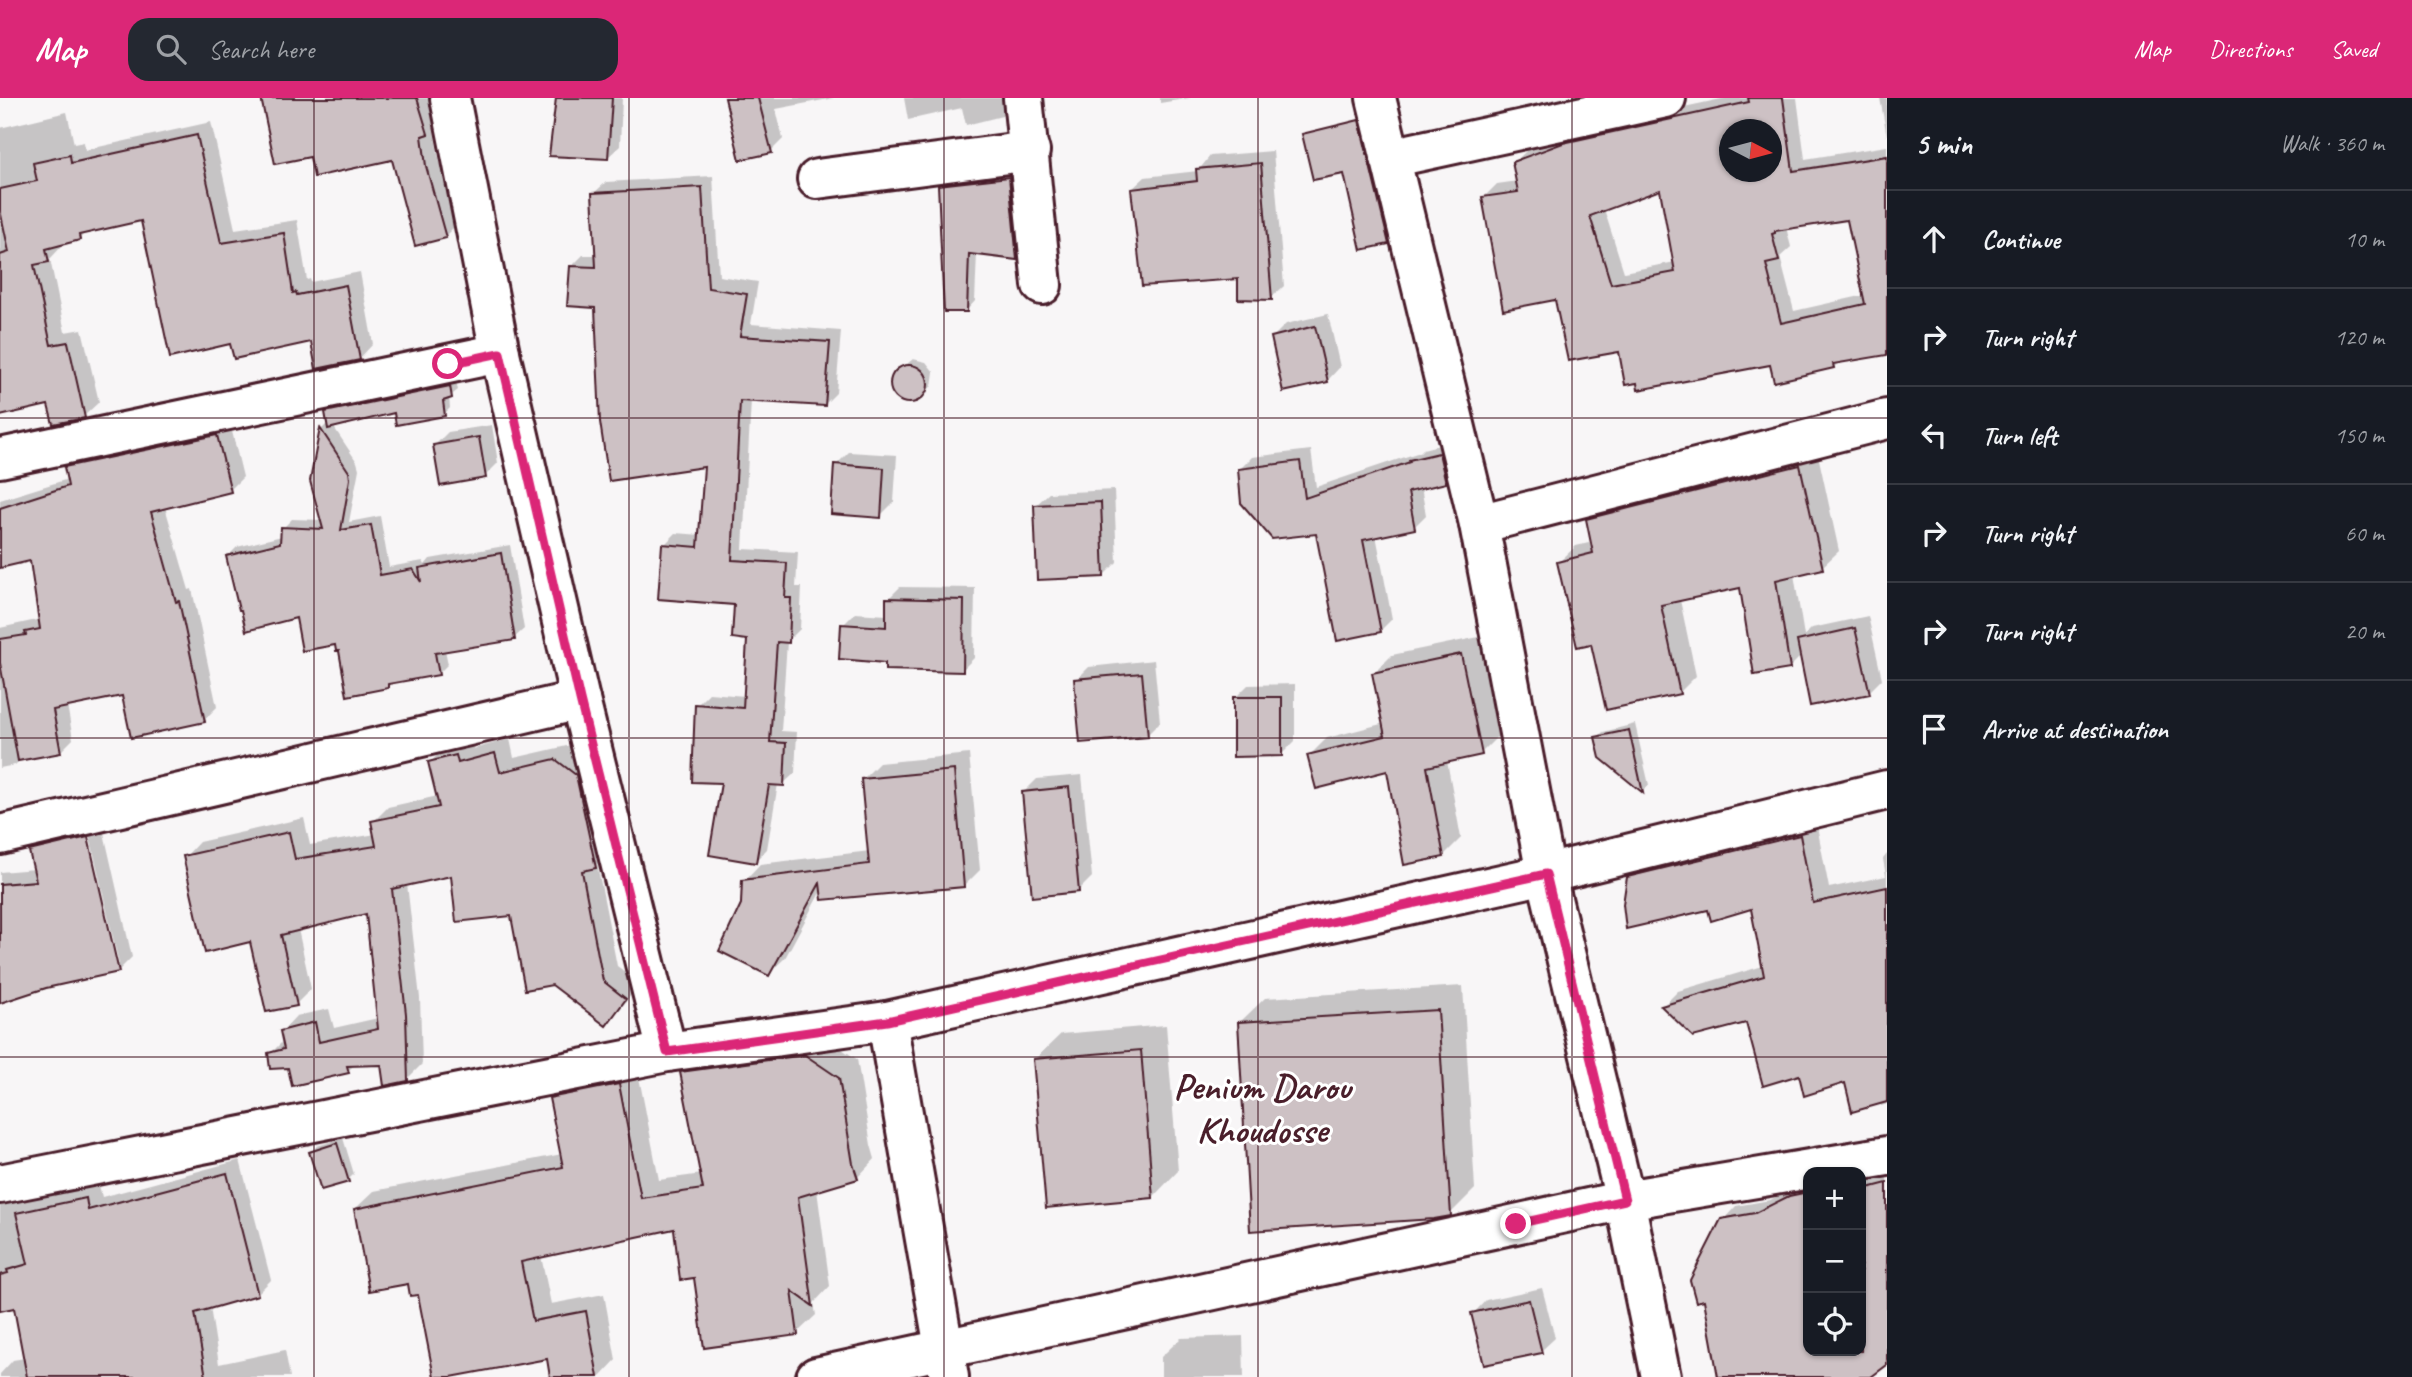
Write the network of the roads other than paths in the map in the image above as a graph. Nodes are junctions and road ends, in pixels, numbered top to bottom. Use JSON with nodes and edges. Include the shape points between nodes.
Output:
{"nodes":[{"id":1,"x":450,"y":98,"type":"edge"},
{"id":2,"x":1023,"y":98,"type":"edge"},
{"id":3,"x":1377,"y":98,"type":"edge"},
{"id":4,"x":1666,"y":98,"type":"edge"},
{"id":5,"x":1030,"y":151,"type":"junction"},
{"id":6,"x":1390,"y":158,"type":"junction"},
{"id":7,"x":817,"y":179,"type":"dead end"},
{"id":8,"x":1042,"y":285,"type":"dead end"},
{"id":9,"x":500,"y":353,"type":"junction"},
{"id":10,"x":1887,"y":419,"type":"edge"},
{"id":11,"x":0,"y":458,"type":"edge"},
{"id":12,"x":1479,"y":524,"type":"junction"},
{"id":13,"x":580,"y":700,"type":"junction"},
{"id":14,"x":1887,"y":790,"type":"edge"},
{"id":15,"x":0,"y":835,"type":"edge"},
{"id":16,"x":1546,"y":874,"type":"junction"},
{"id":17,"x":887,"y":1021,"type":"junction"},
{"id":18,"x":667,"y":1052,"type":"junction"},
{"id":19,"x":1887,"y":1156,"type":"edge"},
{"id":20,"x":0,"y":1184,"type":"edge"},
{"id":21,"x":1625,"y":1200,"type":"junction"},
{"id":22,"x":946,"y":1363,"type":"edge"},
{"id":23,"x":816,"y":1377,"type":"edge"},
{"id":24,"x":1661,"y":1377,"type":"edge"}],
"edges":[{"from":1,"to":9,"type":"street"},
{"from":2,"to":5,"type":"street"},
{"from":3,"to":6,"type":"street"},
{"from":4,"to":6,"type":"street"},
{"from":5,"to":7,"type":"street"},
{"from":5,"to":8,"type":"street"},
{"from":6,"to":12,"type":"street"},
{"from":9,"to":11,"type":"street"},
{"from":9,"to":13,"type":"street"},
{"from":10,"to":12,"type":"street"},
{"from":12,"to":16,"type":"street"},
{"from":13,"to":15,"type":"street"},
{"from":13,"to":18,"type":"street"},
{"from":14,"to":16,"type":"street"},
{"from":16,"to":17,"type":"street"},
{"from":16,"to":21,"type":"street"},
{"from":17,"to":18,"type":"street"},
{"from":17,"to":22,"type":"street"},
{"from":18,"to":20,"type":"street"},
{"from":19,"to":21,"type":"street"},
{"from":21,"to":22,"type":"street"},
{"from":21,"to":24,"type":"street"},
{"from":22,"to":23,"type":"street"}]}
